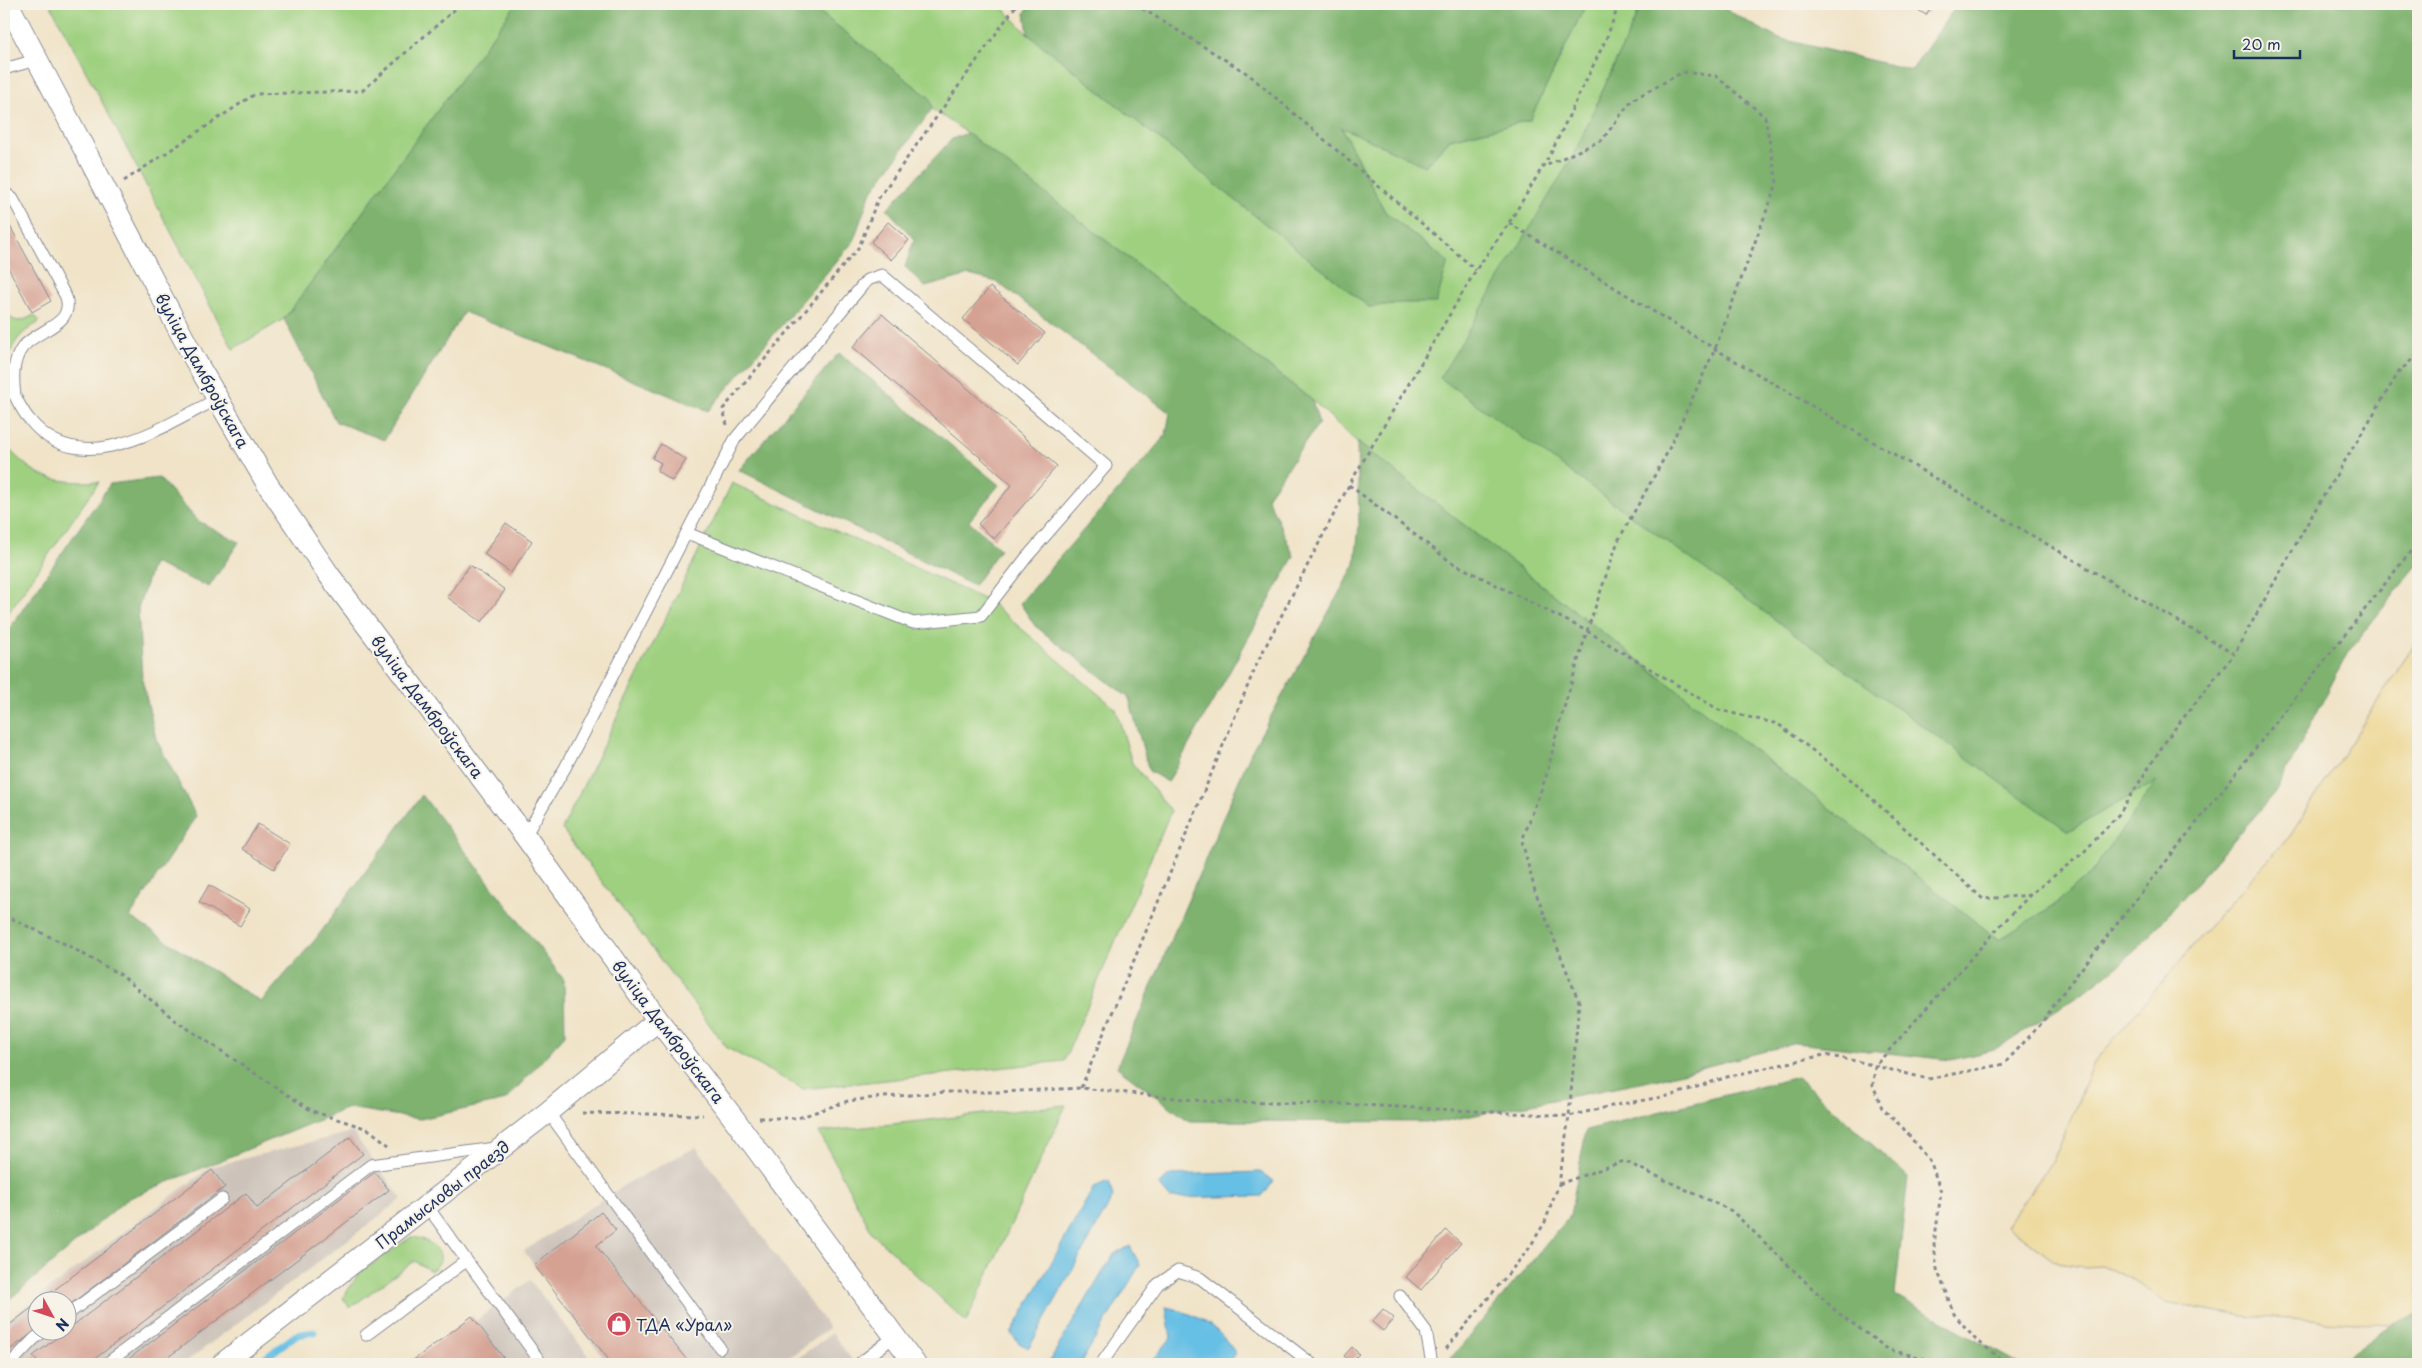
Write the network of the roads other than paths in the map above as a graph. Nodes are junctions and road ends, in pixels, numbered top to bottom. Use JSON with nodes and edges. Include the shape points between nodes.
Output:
{"nodes":[{"id":1,"x":8,"y":4,"type":"edge"},
{"id":2,"x":36,"y":60,"type":"junction"},
{"id":3,"x":4,"y":69,"type":"edge"},
{"id":4,"x":4,"y":192,"type":"edge"},
{"id":5,"x":4,"y":377,"type":"edge"},
{"id":6,"x":14,"y":396,"type":"junction"},
{"id":7,"x":217,"y":400,"type":"junction"},
{"id":8,"x":686,"y":532,"type":"junction"},
{"id":9,"x":525,"y":836,"type":"junction"},
{"id":10,"x":658,"y":1020,"type":"junction"},
{"id":11,"x":548,"y":1112,"type":"junction"},
{"id":12,"x":503,"y":1147,"type":"junction"},
{"id":13,"x":222,"y":1198,"type":"dead end"},
{"id":14,"x":427,"y":1206,"type":"junction"},
{"id":15,"x":466,"y":1261,"type":"junction"},
{"id":16,"x":1400,"y":1296,"type":"dead end"},
{"id":17,"x":78,"y":1306,"type":"edge"},
{"id":18,"x":366,"y":1335,"type":"dead end"},
{"id":19,"x":895,"y":1336,"type":"junction"},
{"id":20,"x":33,"y":1340,"type":"edge"},
{"id":21,"x":720,"y":1348,"type":"dead end"},
{"id":22,"x":10,"y":1364,"type":"edge"},
{"id":23,"x":106,"y":1364,"type":"edge"},
{"id":24,"x":222,"y":1364,"type":"edge"},
{"id":25,"x":542,"y":1364,"type":"edge"},
{"id":26,"x":859,"y":1364,"type":"edge"},
{"id":27,"x":915,"y":1364,"type":"edge"},
{"id":28,"x":1101,"y":1364,"type":"edge"},
{"id":29,"x":1312,"y":1364,"type":"edge"},
{"id":30,"x":1432,"y":1364,"type":"edge"}],
"edges":[{"from":1,"to":2,"type":"street","name":"вуліца Дамброўскага"},
{"from":2,"to":3,"type":"lane"},
{"from":2,"to":7,"type":"street","name":"вуліца Дамброўскага"},
{"from":4,"to":6,"type":"lane","via":[[13,200],[66,297],[68,307],[58,323],[23,347],[16,360]]},
{"from":5,"to":6,"type":"lane"},
{"from":6,"to":7,"type":"lane","via":[[29,420],[46,434],[71,446],[90,449],[136,440]]},
{"from":7,"to":9,"type":"street","name":"вуліца Дамброўскага","via":[[268,486],[329,575]]},
{"from":8,"to":8,"type":"lane","via":[[735,439],[867,280],[882,275],[1106,466],[1026,558],[981,616],[913,623]]},
{"from":8,"to":9,"type":"lane","via":[[565,768]]},
{"from":9,"to":10,"type":"street","name":"вуліца Дамброўскага"},
{"from":10,"to":11,"type":"street","name":"Прамысловы праезд"},
{"from":10,"to":19,"type":"street","name":"вуліца Дамброўскага"},
{"from":11,"to":12,"type":"street","name":"Прамысловы праезд"},
{"from":11,"to":21,"type":"lane"},
{"from":12,"to":14,"type":"street","name":"Прамысловы праезд"},
{"from":12,"to":23,"type":"lane","via":[[371,1166]]},
{"from":13,"to":17,"type":"lane"},
{"from":14,"to":15,"type":"lane"},
{"from":14,"to":24,"type":"street","name":"Прамысловы праезд"},
{"from":15,"to":18,"type":"lane"},
{"from":15,"to":25,"type":"lane"},
{"from":16,"to":30,"type":"lane","via":[[1426,1331]]},
{"from":19,"to":26,"type":"lane"},
{"from":19,"to":27,"type":"street","name":"вуліца Дамброўскага"},
{"from":20,"to":22,"type":"lane"},
{"from":28,"to":29,"type":"lane","via":[[1158,1284],[1178,1272],[1200,1278]]}]}
